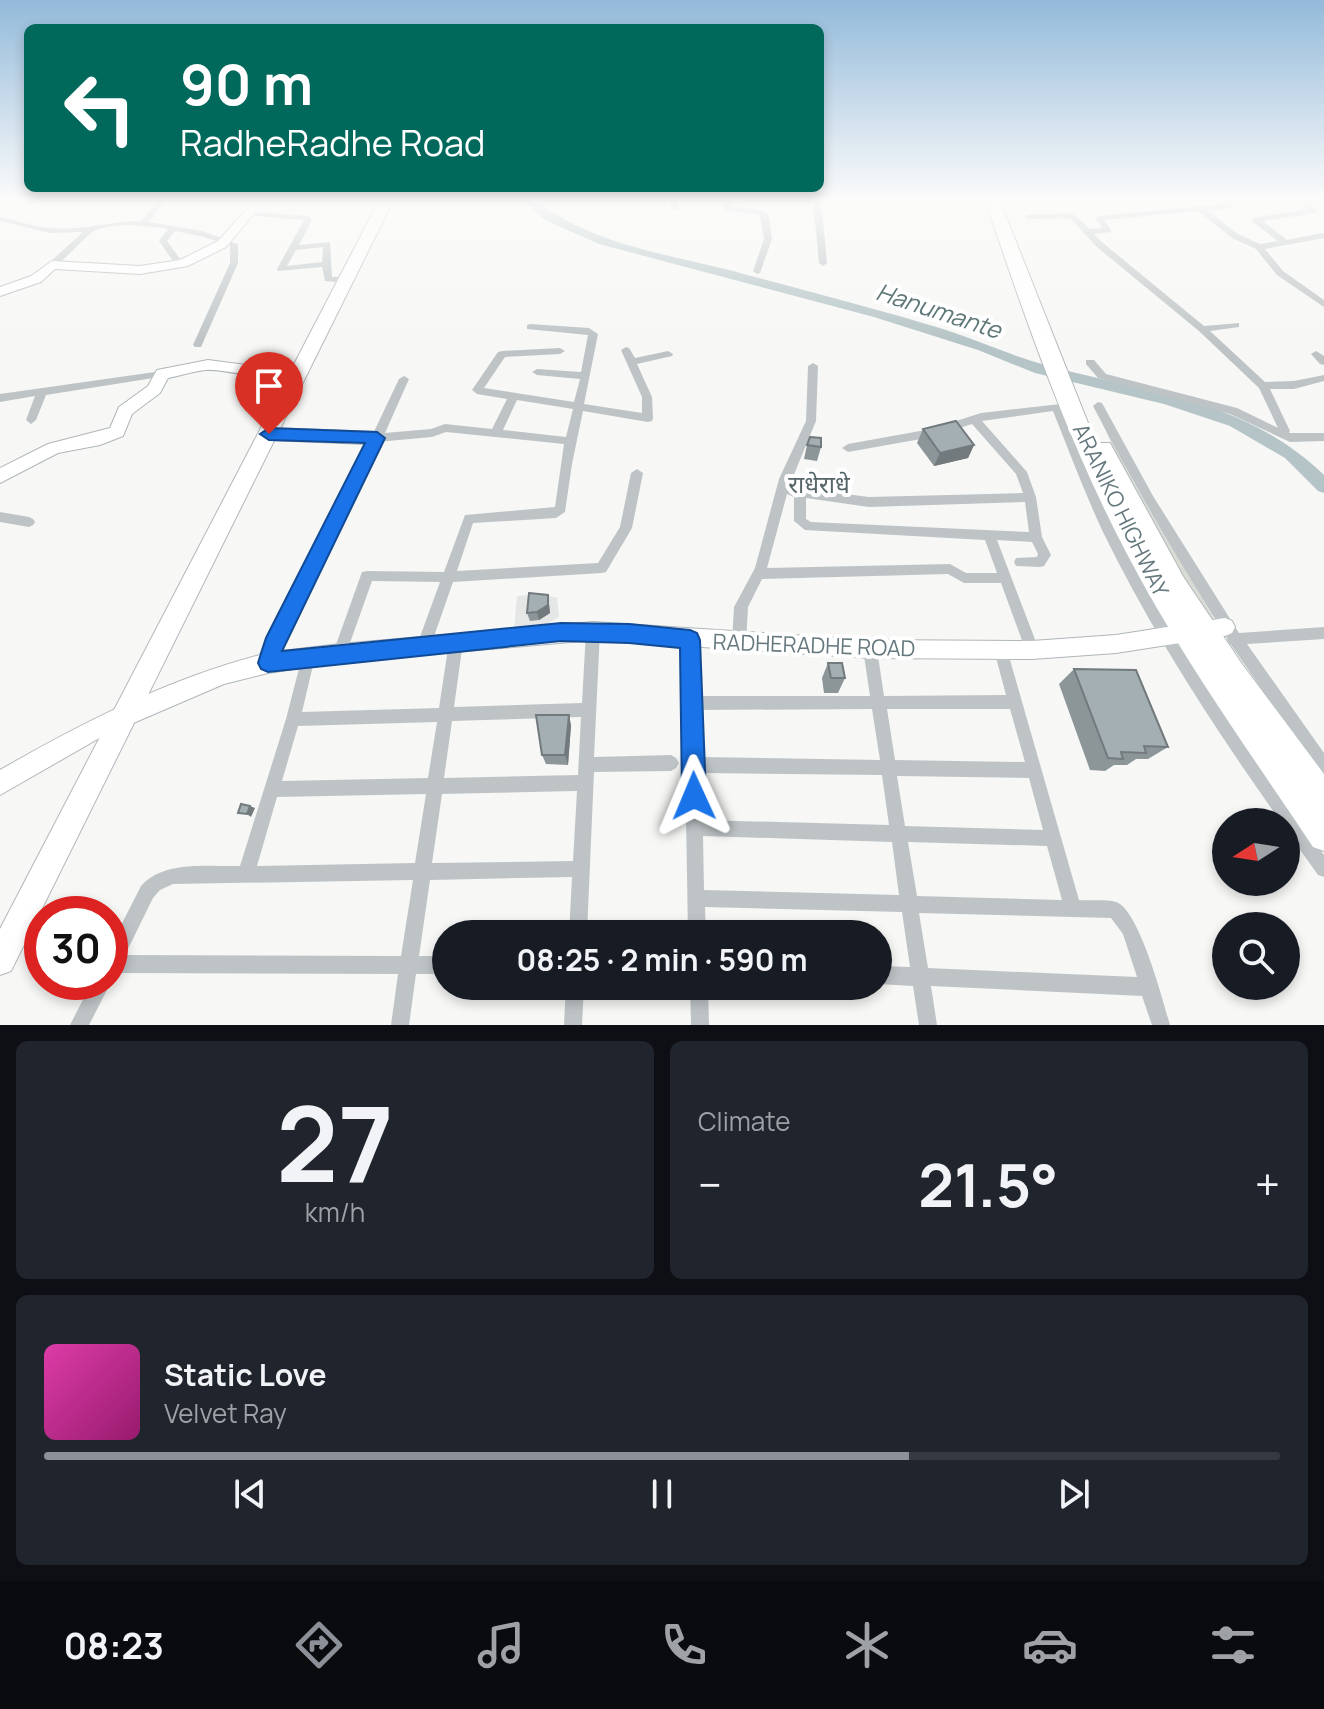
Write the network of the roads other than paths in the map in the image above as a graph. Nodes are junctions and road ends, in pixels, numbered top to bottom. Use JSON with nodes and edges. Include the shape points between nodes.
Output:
{"nodes":[{"id":1,"x":72,"y":247,"type":"edge"},
{"id":2,"x":167,"y":247,"type":"edge"},
{"id":3,"x":218,"y":247,"type":"edge"},
{"id":4,"x":234,"y":247,"type":"edge"},
{"id":5,"x":302,"y":247,"type":"edge"},
{"id":6,"x":327,"y":247,"type":"edge"},
{"id":7,"x":363,"y":247,"type":"edge"},
{"id":8,"x":765,"y":247,"type":"edge"},
{"id":9,"x":821,"y":247,"type":"edge"},
{"id":10,"x":1012,"y":247,"type":"edge"},
{"id":11,"x":1022,"y":247,"type":"edge"},
{"id":12,"x":1105,"y":247,"type":"edge"},
{"id":13,"x":1259,"y":247,"type":"edge"},
{"id":14,"x":292,"y":248,"type":"joint"},
{"id":15,"x":179,"y":263,"type":"junction"},
{"id":16,"x":823,"y":263,"type":"dead end"},
{"id":17,"x":326,"y":264,"type":"junction"},
{"id":18,"x":52,"y":265,"type":"junction"},
{"id":19,"x":757,"y":271,"type":"dead end"},
{"id":20,"x":346,"y":280,"type":"junction"},
{"id":21,"x":0,"y":292,"type":"edge"},
{"id":22,"x":1324,"y":304,"type":"edge"},
{"id":23,"x":1236,"y":325,"type":"dead end"},
{"id":24,"x":530,"y":327,"type":"dead end"},
{"id":25,"x":1202,"y":329,"type":"junction"},
{"id":26,"x":198,"y":345,"type":"dead end"},
{"id":27,"x":626,"y":350,"type":"dead end"},
{"id":28,"x":560,"y":351,"type":"dead end"},
{"id":29,"x":1057,"y":353,"type":"junction"},
{"id":30,"x":668,"y":354,"type":"dead end"},
{"id":31,"x":632,"y":362,"type":"junction"},
{"id":32,"x":1090,"y":362,"type":"dead end"},
{"id":33,"x":813,"y":366,"type":"dead end"},
{"id":34,"x":537,"y":372,"type":"dead end"},
{"id":35,"x":300,"y":373,"type":"junction"},
{"id":36,"x":162,"y":374,"type":"junction"},
{"id":37,"x":586,"y":376,"type":"junction"},
{"id":38,"x":1324,"y":378,"type":"edge"},
{"id":39,"x":404,"y":379,"type":"dead end"},
{"id":40,"x":1263,"y":386,"type":"junction"},
{"id":41,"x":41,"y":394,"type":"junction"},
{"id":42,"x":0,"y":398,"type":"edge"},
{"id":43,"x":513,"y":398,"type":"junction"},
{"id":44,"x":1082,"y":402,"type":"junction"},
{"id":45,"x":576,"y":407,"type":"junction"},
{"id":46,"x":974,"y":419,"type":"junction"},
{"id":47,"x":31,"y":420,"type":"dead end"},
{"id":48,"x":496,"y":433,"type":"junction"},
{"id":49,"x":269,"y":434,"type":"junction"},
{"id":50,"x":1283,"y":434,"type":"junction"},
{"id":51,"x":1324,"y":437,"type":"edge"},
{"id":52,"x":377,"y":438,"type":"junction"},
{"id":53,"x":570,"y":441,"type":"junction"},
{"id":54,"x":848,"y":448,"type":"dead end"},
{"id":55,"x":637,"y":473,"type":"dead end"},
{"id":56,"x":0,"y":476,"type":"edge"},
{"id":57,"x":781,"y":489,"type":"junction"},
{"id":58,"x":800,"y":493,"type":"junction"},
{"id":59,"x":1030,"y":497,"type":"junction"},
{"id":60,"x":0,"y":517,"type":"edge"},
{"id":61,"x":29,"y":522,"type":"dead end"},
{"id":62,"x":989,"y":535,"type":"junction"},
{"id":63,"x":1036,"y":537,"type":"junction"},
{"id":64,"x":1020,"y":562,"type":"dead end"},
{"id":65,"x":761,"y":568,"type":"junction"},
{"id":66,"x":447,"y":577,"type":"junction"},
{"id":67,"x":1006,"y":578,"type":"junction"},
{"id":68,"x":593,"y":631,"type":"junction"},
{"id":69,"x":1202,"y":632,"type":"junction"},
{"id":70,"x":1324,"y":633,"type":"edge"},
{"id":71,"x":690,"y":640,"type":"junction"},
{"id":72,"x":456,"y":642,"type":"junction"},
{"id":73,"x":739,"y":642,"type":"junction"},
{"id":74,"x":424,"y":645,"type":"junction"},
{"id":75,"x":870,"y":649,"type":"junction"},
{"id":76,"x":1001,"y":650,"type":"junction"},
{"id":77,"x":1032,"y":650,"type":"junction"},
{"id":78,"x":340,"y":653,"type":"junction"},
{"id":79,"x":308,"y":657,"type":"junction"},
{"id":80,"x":268,"y":663,"type":"junction"},
{"id":81,"x":1015,"y":702,"type":"junction"},
{"id":82,"x":691,"y":703,"type":"junction"},
{"id":83,"x":878,"y":704,"type":"junction"},
{"id":84,"x":589,"y":710,"type":"junction"},
{"id":85,"x":446,"y":713,"type":"junction"},
{"id":86,"x":125,"y":716,"type":"junction"},
{"id":87,"x":293,"y":719,"type":"junction"},
{"id":88,"x":671,"y":763,"type":"dead end"},
{"id":89,"x":586,"y":765,"type":"junction"},
{"id":90,"x":693,"y":765,"type":"junction"},
{"id":91,"x":1324,"y":766,"type":"edge"},
{"id":92,"x":888,"y":768,"type":"junction"},
{"id":93,"x":1034,"y":770,"type":"junction"},
{"id":94,"x":0,"y":783,"type":"edge"},
{"id":95,"x":585,"y":783,"type":"junction"},
{"id":96,"x":435,"y":786,"type":"junction"},
{"id":97,"x":272,"y":789,"type":"junction"},
{"id":98,"x":1324,"y":798,"type":"edge"},
{"id":99,"x":695,"y":828,"type":"junction"},
{"id":100,"x":899,"y":836,"type":"junction"},
{"id":101,"x":1324,"y":836,"type":"edge"},
{"id":102,"x":1052,"y":838,"type":"junction"},
{"id":103,"x":581,"y":869,"type":"junction"},
{"id":104,"x":1324,"y":869,"type":"edge"},
{"id":105,"x":422,"y":873,"type":"junction"},
{"id":106,"x":246,"y":874,"type":"junction"},
{"id":107,"x":696,"y":898,"type":"junction"},
{"id":108,"x":909,"y":904,"type":"junction"},
{"id":109,"x":1073,"y":909,"type":"junction"},
{"id":110,"x":579,"y":920,"type":"edge"},
{"id":111,"x":697,"y":920,"type":"edge"},
{"id":112,"x":128,"y":929,"type":"edge"},
{"id":113,"x":0,"y":960,"type":"edge"},
{"id":114,"x":128,"y":965,"type":"edge"},
{"id":115,"x":409,"y":965,"type":"junction"},
{"id":116,"x":432,"y":965,"type":"edge"},
{"id":117,"x":892,"y":975,"type":"edge"},
{"id":118,"x":921,"y":976,"type":"junction"},
{"id":119,"x":1149,"y":987,"type":"junction"},
{"id":120,"x":92,"y":1000,"type":"edge"},
{"id":121,"x":574,"y":1000,"type":"edge"},
{"id":122,"x":699,"y":1000,"type":"edge"},
{"id":123,"x":79,"y":1025,"type":"edge"},
{"id":124,"x":400,"y":1025,"type":"edge"},
{"id":125,"x":573,"y":1025,"type":"edge"},
{"id":126,"x":700,"y":1025,"type":"edge"},
{"id":127,"x":928,"y":1025,"type":"edge"},
{"id":128,"x":1161,"y":1025,"type":"edge"}],
"edges":[{"from":1,"to":18,"type":"street"},
{"from":2,"to":15,"type":"street"},
{"from":3,"to":15,"type":"main road"},
{"from":4,"to":26,"type":"street","via":[[234,263]]},
{"from":5,"to":14,"type":"street"},
{"from":6,"to":17,"type":"street"},
{"from":7,"to":20,"type":"main road"},
{"from":8,"to":19,"type":"street"},
{"from":9,"to":16,"type":"street"},
{"from":10,"to":29,"type":"highway","name":"ARANIKO HIGHWAY"},
{"from":11,"to":29,"type":"highway","name":"ARANIKO HIGHWAY"},
{"from":12,"to":25,"type":"street"},
{"from":13,"to":22,"type":"street","via":[[1280,273]]},
{"from":14,"to":17,"type":"street","via":[[283,270]]},
{"from":15,"to":18,"type":"main road","via":[[144,272]]},
{"from":17,"to":20,"type":"street","via":[[328,279]]},
{"from":18,"to":21,"type":"main road","via":[[36,279]]},
{"from":20,"to":35,"type":"main road"},
{"from":23,"to":25,"type":"street"},
{"from":24,"to":37,"type":"street","via":[[591,332]]},
{"from":25,"to":40,"type":"street"},
{"from":27,"to":31,"type":"street"},
{"from":28,"to":43,"type":"street","via":[[502,354],[477,390]]},
{"from":29,"to":44,"type":"highway","name":"ARANIKO HIGHWAY"},
{"from":30,"to":31,"type":"street"},
{"from":31,"to":45,"type":"street","via":[[647,397],[648,418]]},
{"from":32,"to":50,"type":"street","via":[[1102,376],[1233,411]]},
{"from":33,"to":57,"type":"street","via":[[811,421]]},
{"from":34,"to":37,"type":"street"},
{"from":35,"to":36,"type":"main road","via":[[208,365]]},
{"from":35,"to":49,"type":"main road"},
{"from":36,"to":41,"type":"street"},
{"from":36,"to":56,"type":"main road","via":[[154,389],[125,411],[117,432],[54,448]]},
{"from":37,"to":45,"type":"street"},
{"from":38,"to":40,"type":"street"},
{"from":39,"to":52,"type":"street"},
{"from":40,"to":50,"type":"street"},
{"from":41,"to":42,"type":"street"},
{"from":41,"to":47,"type":"street"},
{"from":43,"to":45,"type":"street"},
{"from":43,"to":48,"type":"street"},
{"from":44,"to":69,"type":"street","via":[[1135,479]]},
{"from":44,"to":69,"type":"highway","name":"ARANIKO HIGHWAY","via":[[1125,529]]},
{"from":45,"to":53,"type":"street"},
{"from":46,"to":54,"type":"street","via":[[932,433]]},
{"from":46,"to":59,"type":"street","via":[[1016,464]]},
{"from":46,"to":69,"type":"street","via":[[1057,407],[1110,534]]},
{"from":48,"to":52,"type":"street","via":[[445,428]]},
{"from":48,"to":53,"type":"street"},
{"from":49,"to":52,"type":"main road"},
{"from":49,"to":86,"type":"main road"},
{"from":50,"to":51,"type":"street"},
{"from":52,"to":80,"type":"main road"},
{"from":53,"to":66,"type":"street","via":[[561,509],[469,518]]},
{"from":55,"to":66,"type":"street","via":[[626,528],[602,568]]},
{"from":57,"to":58,"type":"street"},
{"from":57,"to":65,"type":"street"},
{"from":58,"to":59,"type":"street","via":[[869,502]]},
{"from":58,"to":62,"type":"street","via":[[800,521],[809,527]]},
{"from":59,"to":63,"type":"street"},
{"from":60,"to":61,"type":"street"},
{"from":62,"to":63,"type":"street"},
{"from":62,"to":67,"type":"street"},
{"from":63,"to":64,"type":"street","via":[[1044,560]]},
{"from":65,"to":67,"type":"street","via":[[762,574],[950,569],[964,578]]},
{"from":65,"to":73,"type":"street","via":[[741,607]]},
{"from":66,"to":74,"type":"street"},
{"from":66,"to":78,"type":"street","via":[[367,576]]},
{"from":67,"to":77,"type":"street"},
{"from":68,"to":71,"type":"main road","name":"RADHERADHE ROAD"},
{"from":68,"to":72,"type":"main road","name":"RADHERADHE ROAD"},
{"from":68,"to":84,"type":"street"},
{"from":69,"to":70,"type":"street"},
{"from":69,"to":77,"type":"main road","name":"RADHERADHE ROAD"},
{"from":69,"to":91,"type":"street"},
{"from":69,"to":98,"type":"highway","name":"ARANIKO HIGHWAY"},
{"from":69,"to":101,"type":"highway","name":"ARANIKO HIGHWAY"},
{"from":69,"to":104,"type":"street","via":[[1250,766]]},
{"from":71,"to":73,"type":"main road","name":"RADHERADHE ROAD"},
{"from":71,"to":82,"type":"street"},
{"from":72,"to":74,"type":"main road","name":"RADHERADHE ROAD"},
{"from":72,"to":85,"type":"street"},
{"from":73,"to":75,"type":"main road","name":"RADHERADHE ROAD"},
{"from":74,"to":78,"type":"main road","name":"RADHERADHE ROAD"},
{"from":75,"to":76,"type":"main road","name":"RADHERADHE ROAD"},
{"from":75,"to":83,"type":"street"},
{"from":76,"to":77,"type":"main road","name":"RADHERADHE ROAD"},
{"from":76,"to":81,"type":"street"},
{"from":78,"to":79,"type":"main road","name":"RADHERADHE ROAD"},
{"from":79,"to":80,"type":"main road","name":"RADHERADHE ROAD"},
{"from":79,"to":87,"type":"street"},
{"from":80,"to":86,"type":"main road","name":"RADHERADHE ROAD","via":[[222,675]]},
{"from":81,"to":83,"type":"street"},
{"from":81,"to":93,"type":"street"},
{"from":82,"to":83,"type":"street"},
{"from":82,"to":90,"type":"street"},
{"from":83,"to":92,"type":"street"},
{"from":84,"to":85,"type":"street"},
{"from":84,"to":89,"type":"street"},
{"from":85,"to":87,"type":"street"},
{"from":85,"to":96,"type":"street"},
{"from":86,"to":94,"type":"main road","name":"RADHERADHE ROAD"},
{"from":86,"to":113,"type":"main road"},
{"from":87,"to":97,"type":"street"},
{"from":88,"to":89,"type":"street"},
{"from":89,"to":95,"type":"street"},
{"from":90,"to":92,"type":"street"},
{"from":90,"to":99,"type":"street"},
{"from":92,"to":93,"type":"street"},
{"from":92,"to":100,"type":"street"},
{"from":93,"to":102,"type":"street"},
{"from":95,"to":96,"type":"street"},
{"from":95,"to":103,"type":"street"},
{"from":96,"to":97,"type":"street"},
{"from":96,"to":105,"type":"street"},
{"from":97,"to":106,"type":"street"},
{"from":99,"to":100,"type":"street"},
{"from":99,"to":107,"type":"street"},
{"from":100,"to":102,"type":"street"},
{"from":100,"to":108,"type":"street"},
{"from":102,"to":109,"type":"street"},
{"from":103,"to":105,"type":"street"},
{"from":103,"to":110,"type":"street"},
{"from":105,"to":106,"type":"street"},
{"from":105,"to":115,"type":"street"},
{"from":106,"to":112,"type":"street","via":[[173,876],[154,884]]},
{"from":107,"to":108,"type":"street"},
{"from":107,"to":111,"type":"street"},
{"from":108,"to":109,"type":"street"},
{"from":108,"to":118,"type":"street"},
{"from":109,"to":119,"type":"street","via":[[1115,910],[1130,929]]},
{"from":114,"to":115,"type":"street"},
{"from":115,"to":116,"type":"street"},
{"from":115,"to":124,"type":"street"},
{"from":117,"to":118,"type":"street"},
{"from":118,"to":119,"type":"street"},
{"from":118,"to":127,"type":"street"},
{"from":119,"to":128,"type":"street"},
{"from":120,"to":123,"type":"street"},
{"from":121,"to":125,"type":"street"},
{"from":122,"to":126,"type":"street"}]}
